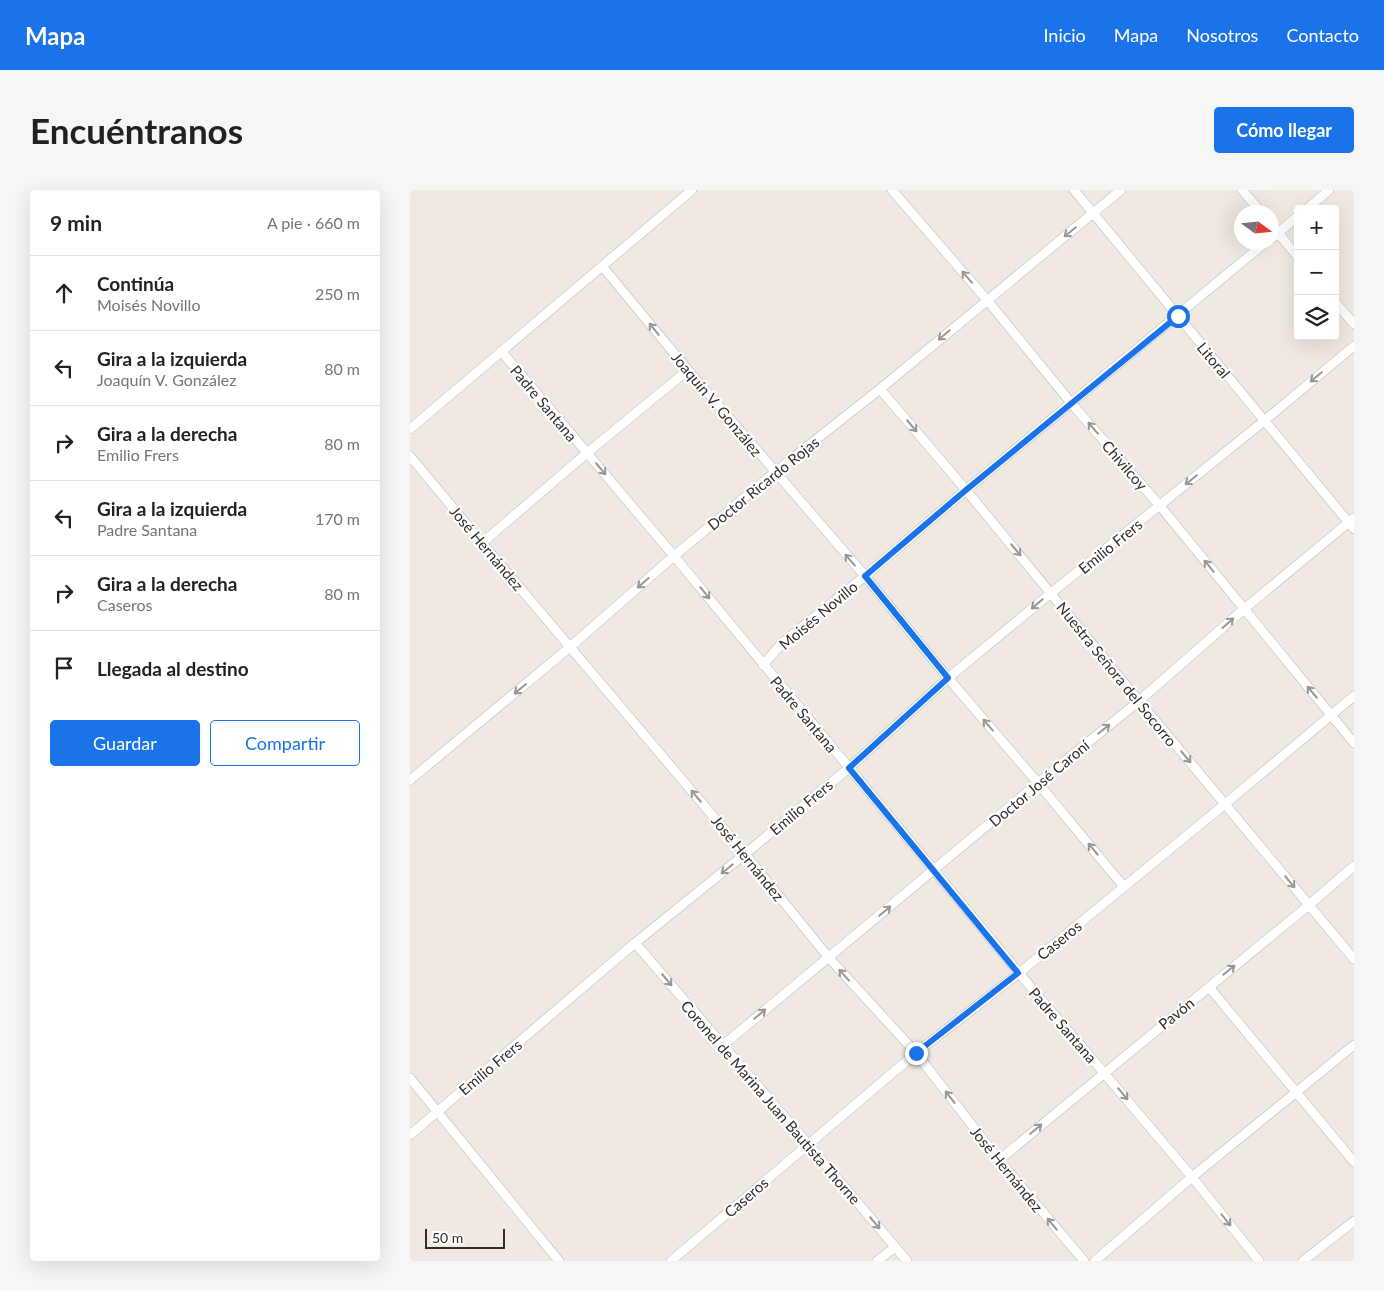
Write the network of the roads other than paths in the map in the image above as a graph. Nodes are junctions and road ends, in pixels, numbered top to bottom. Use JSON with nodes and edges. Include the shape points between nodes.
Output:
{"nodes":[{"id":1,"x":692,"y":190,"type":"edge"},
{"id":2,"x":1074,"y":190,"type":"edge"},
{"id":3,"x":1121,"y":190,"type":"edge"},
{"id":4,"x":1242,"y":190,"type":"edge"},
{"id":5,"x":1329,"y":190,"type":"edge"},
{"id":6,"x":894,"y":191,"type":"edge"},
{"id":7,"x":1255,"y":205,"type":"edge"},
{"id":8,"x":1312,"y":205,"type":"edge"},
{"id":9,"x":1093,"y":213,"type":"junction"},
{"id":10,"x":1294,"y":219,"type":"edge"},
{"id":11,"x":1279,"y":229,"type":"edge"},
{"id":12,"x":1279,"y":237,"type":"edge"},
{"id":13,"x":1256,"y":250,"type":"edge"},
{"id":14,"x":1294,"y":253,"type":"edge"},
{"id":15,"x":602,"y":266,"type":"junction"},
{"id":16,"x":987,"y":300,"type":"junction"},
{"id":17,"x":1339,"y":307,"type":"edge"},
{"id":18,"x":1178,"y":316,"type":"junction"},
{"id":19,"x":1354,"y":324,"type":"edge"},
{"id":20,"x":1354,"y":346,"type":"edge"},
{"id":21,"x":501,"y":351,"type":"junction"},
{"id":22,"x":688,"y":370,"type":"junction"},
{"id":23,"x":880,"y":389,"type":"junction"},
{"id":24,"x":1072,"y":404,"type":"junction"},
{"id":25,"x":1264,"y":421,"type":"junction"},
{"id":26,"x":410,"y":429,"type":"edge"},
{"id":27,"x":587,"y":453,"type":"junction"},
{"id":28,"x":410,"y":456,"type":"edge"},
{"id":29,"x":775,"y":472,"type":"junction"},
{"id":30,"x":966,"y":490,"type":"junction"},
{"id":31,"x":1160,"y":506,"type":"junction"},
{"id":32,"x":1352,"y":524,"type":"edge"},
{"id":33,"x":482,"y":543,"type":"junction"},
{"id":34,"x":674,"y":556,"type":"junction"},
{"id":35,"x":865,"y":576,"type":"junction"},
{"id":36,"x":1051,"y":593,"type":"junction"},
{"id":37,"x":1244,"y":609,"type":"junction"},
{"id":38,"x":570,"y":647,"type":"junction"},
{"id":39,"x":763,"y":665,"type":"junction"},
{"id":40,"x":948,"y":678,"type":"junction"},
{"id":41,"x":1354,"y":696,"type":"edge"},
{"id":42,"x":1139,"y":701,"type":"junction"},
{"id":43,"x":1331,"y":715,"type":"junction"},
{"id":44,"x":1354,"y":743,"type":"edge"},
{"id":45,"x":849,"y":768,"type":"junction"},
{"id":46,"x":410,"y":780,"type":"edge"},
{"id":47,"x":1038,"y":783,"type":"junction"},
{"id":48,"x":1225,"y":804,"type":"junction"},
{"id":49,"x":745,"y":854,"type":"junction"},
{"id":50,"x":1354,"y":866,"type":"edge"},
{"id":51,"x":933,"y":870,"type":"junction"},
{"id":52,"x":1124,"y":886,"type":"junction"},
{"id":53,"x":1309,"y":905,"type":"junction"},
{"id":54,"x":635,"y":943,"type":"junction"},
{"id":55,"x":829,"y":958,"type":"junction"},
{"id":56,"x":1354,"y":959,"type":"edge"},
{"id":57,"x":1018,"y":973,"type":"junction"},
{"id":58,"x":1209,"y":987,"type":"junction"},
{"id":59,"x":1354,"y":1045,"type":"edge"},
{"id":60,"x":722,"y":1046,"type":"junction"},
{"id":61,"x":916,"y":1053,"type":"junction"},
{"id":62,"x":1104,"y":1072,"type":"junction"},
{"id":63,"x":410,"y":1078,"type":"edge"},
{"id":64,"x":1297,"y":1092,"type":"junction"},
{"id":65,"x":437,"y":1112,"type":"junction"},
{"id":66,"x":410,"y":1135,"type":"edge"},
{"id":67,"x":808,"y":1144,"type":"junction"},
{"id":68,"x":999,"y":1160,"type":"junction"},
{"id":69,"x":1354,"y":1162,"type":"edge"},
{"id":70,"x":1192,"y":1177,"type":"junction"},
{"id":71,"x":1354,"y":1221,"type":"edge"},
{"id":72,"x":895,"y":1247,"type":"junction"},
{"id":73,"x":559,"y":1261,"type":"edge"},
{"id":74,"x":671,"y":1261,"type":"edge"},
{"id":75,"x":878,"y":1261,"type":"edge"},
{"id":76,"x":907,"y":1261,"type":"edge"},
{"id":77,"x":1084,"y":1261,"type":"edge"},
{"id":78,"x":1095,"y":1261,"type":"edge"},
{"id":79,"x":1259,"y":1261,"type":"edge"},
{"id":80,"x":1303,"y":1261,"type":"edge"}],
"edges":[{"from":1,"to":15,"type":"street"},
{"from":2,"to":9,"type":"street","name":"Litoral"},
{"from":3,"to":9,"type":"street","name":"Doctor Ricardo Rojas"},
{"from":4,"to":7,"type":"street"},
{"from":5,"to":8,"type":"street"},
{"from":16,"to":6,"type":"street","name":"Chivilcoy","one_way":true},
{"from":9,"to":16,"type":"street","name":"Doctor Ricardo Rojas","one_way":true},
{"from":9,"to":18,"type":"street","name":"Litoral"},
{"from":10,"to":11,"type":"street"},
{"from":12,"to":14,"type":"street"},
{"from":13,"to":18,"type":"street","name":"Moisés Novillo"},
{"from":15,"to":21,"type":"street"},
{"from":22,"to":15,"type":"street","name":"Joaquín V. González","one_way":true},
{"from":16,"to":23,"type":"street","name":"Doctor Ricardo Rojas","one_way":true},
{"from":16,"to":24,"type":"street","name":"Chivilcoy"},
{"from":17,"to":19,"type":"street"},
{"from":18,"to":24,"type":"street","name":"Moisés Novillo"},
{"from":18,"to":25,"type":"street","name":"Litoral"},
{"from":20,"to":25,"type":"street","name":"Emilio Frers","one_way":true},
{"from":21,"to":26,"type":"street"},
{"from":21,"to":27,"type":"street","name":"Padre Santana"},
{"from":22,"to":27,"type":"street"},
{"from":22,"to":29,"type":"street","name":"Joaquín V. González"},
{"from":23,"to":29,"type":"street","name":"Doctor Ricardo Rojas"},
{"from":23,"to":30,"type":"street","name":"Nuestra Señora del Socorro","one_way":true},
{"from":24,"to":30,"type":"street","name":"Moisés Novillo"},
{"from":31,"to":24,"type":"street","name":"Chivilcoy","one_way":true},
{"from":25,"to":31,"type":"street","name":"Emilio Frers","one_way":true},
{"from":25,"to":32,"type":"street","name":"Litoral"},
{"from":27,"to":33,"type":"street"},
{"from":27,"to":34,"type":"street","name":"Padre Santana","one_way":true},
{"from":28,"to":33,"type":"street","name":"José Hernández"},
{"from":29,"to":34,"type":"street","name":"Doctor Ricardo Rojas"},
{"from":35,"to":29,"type":"street","name":"Joaquín V. González","one_way":true},
{"from":30,"to":35,"type":"street","name":"Moisés Novillo"},
{"from":30,"to":36,"type":"street","name":"Nuestra Señora del Socorro","one_way":true},
{"from":31,"to":36,"type":"street","name":"Emilio Frers"},
{"from":37,"to":31,"type":"street","name":"Chivilcoy","one_way":true},
{"from":32,"to":37,"type":"street","name":"Doctor José Caroní"},
{"from":33,"to":38,"type":"street","name":"José Hernández"},
{"from":34,"to":38,"type":"street","name":"Doctor Ricardo Rojas","one_way":true},
{"from":34,"to":39,"type":"street","name":"Padre Santana","one_way":true},
{"from":35,"to":39,"type":"street","name":"Moisés Novillo","via":[[782,643]]},
{"from":35,"to":40,"type":"street","name":"Joaquín V. González"},
{"from":36,"to":40,"type":"street","name":"Emilio Frers","one_way":true},
{"from":36,"to":42,"type":"street","name":"Nuestra Señora del Socorro"},
{"from":42,"to":37,"type":"street","name":"Doctor José Caroní","one_way":true},
{"from":43,"to":37,"type":"street","name":"Chivilcoy","one_way":true},
{"from":38,"to":46,"type":"street","name":"Doctor Ricardo Rojas","one_way":true},
{"from":49,"to":38,"type":"street","name":"José Hernández","one_way":true},
{"from":39,"to":45,"type":"street","name":"Padre Santana"},
{"from":40,"to":45,"type":"street","name":"Emilio Frers"},
{"from":47,"to":40,"type":"street","name":"Joaquín V. González","one_way":true},
{"from":41,"to":43,"type":"street","name":"Caseros"},
{"from":47,"to":42,"type":"street","name":"Doctor José Caroní","one_way":true},
{"from":42,"to":48,"type":"street","name":"Nuestra Señora del Socorro","one_way":true},
{"from":43,"to":44,"type":"street","name":"Chivilcoy"},
{"from":43,"to":48,"type":"street","name":"Caseros"},
{"from":45,"to":49,"type":"street","name":"Emilio Frers"},
{"from":45,"to":51,"type":"street","name":"Padre Santana"},
{"from":47,"to":51,"type":"street","name":"Doctor José Caroní"},
{"from":52,"to":47,"type":"street","name":"Joaquín V. González","one_way":true},
{"from":48,"to":52,"type":"street","name":"Caseros"},
{"from":48,"to":53,"type":"street","name":"Nuestra Señora del Socorro","one_way":true},
{"from":49,"to":54,"type":"street","name":"Emilio Frers","one_way":true},
{"from":49,"to":55,"type":"street","name":"José Hernández"},
{"from":50,"to":53,"type":"street","name":"Pavón"},
{"from":55,"to":51,"type":"street","name":"Doctor José Caroní","one_way":true},
{"from":51,"to":57,"type":"street","name":"Padre Santana"},
{"from":52,"to":57,"type":"street","name":"Caseros"},
{"from":53,"to":56,"type":"street","name":"Nuestra Señora del Socorro"},
{"from":58,"to":53,"type":"street","name":"Pavón","one_way":true},
{"from":54,"to":60,"type":"street","name":"Coronel de Marina Juan Bautista Thorne","one_way":true},
{"from":54,"to":65,"type":"street","name":"Emilio Frers"},
{"from":60,"to":55,"type":"street","name":"Doctor José Caroní","one_way":true},
{"from":61,"to":55,"type":"street","name":"José Hernández","one_way":true},
{"from":57,"to":61,"type":"street","name":"Caseros"},
{"from":57,"to":62,"type":"street","name":"Padre Santana"},
{"from":58,"to":62,"type":"street","name":"Pavón"},
{"from":58,"to":64,"type":"street"},
{"from":59,"to":64,"type":"street"},
{"from":60,"to":67,"type":"street","name":"Coronel de Marina Juan Bautista Thorne"},
{"from":61,"to":67,"type":"street","name":"Caseros"},
{"from":68,"to":61,"type":"street","name":"José Hernández","one_way":true},
{"from":68,"to":62,"type":"street","name":"Pavón","one_way":true},
{"from":62,"to":70,"type":"street","name":"Padre Santana","one_way":true},
{"from":63,"to":65,"type":"street"},
{"from":64,"to":69,"type":"street"},
{"from":64,"to":70,"type":"street"},
{"from":65,"to":66,"type":"street","name":"Emilio Frers"},
{"from":65,"to":73,"type":"street"},
{"from":67,"to":72,"type":"street","name":"Coronel de Marina Juan Bautista Thorne","one_way":true},
{"from":67,"to":74,"type":"street","name":"Caseros"},
{"from":77,"to":68,"type":"street","name":"José Hernández","one_way":true},
{"from":70,"to":78,"type":"street"},
{"from":70,"to":79,"type":"street","name":"Padre Santana","one_way":true},
{"from":71,"to":80,"type":"street"},
{"from":72,"to":75,"type":"street"},
{"from":72,"to":76,"type":"street","name":"Coronel de Marina Juan Bautista Thorne"}]}
